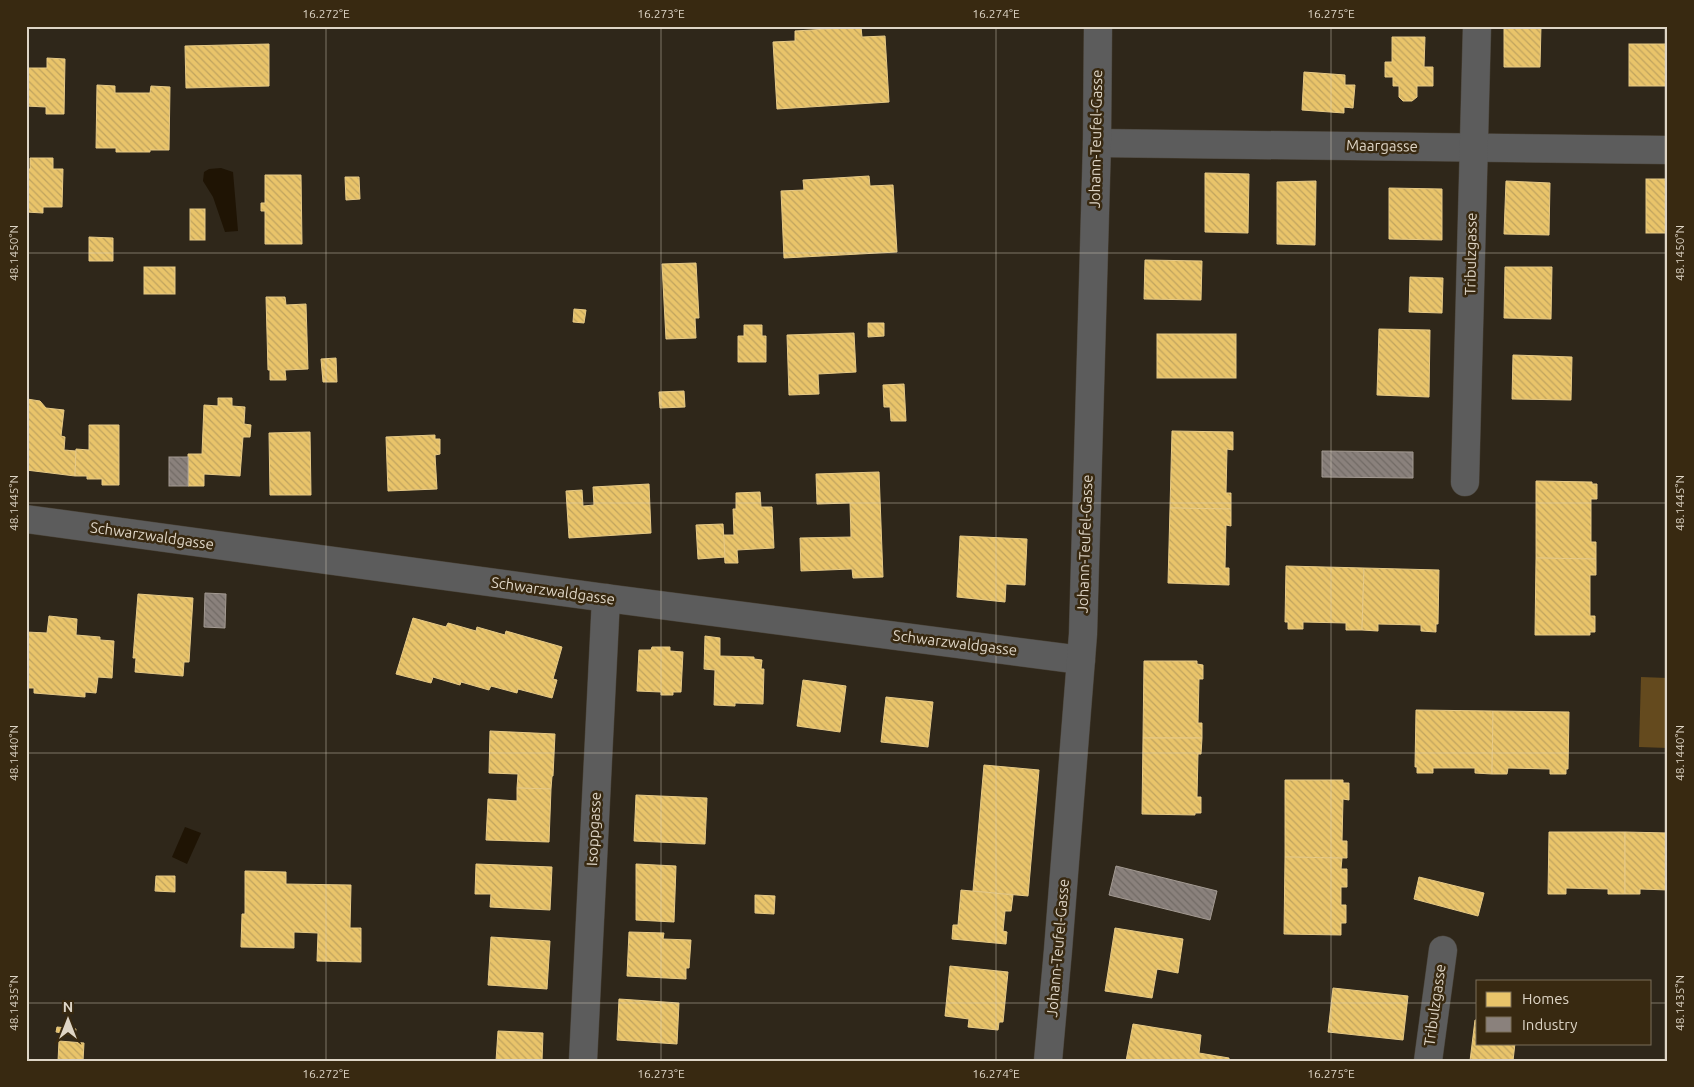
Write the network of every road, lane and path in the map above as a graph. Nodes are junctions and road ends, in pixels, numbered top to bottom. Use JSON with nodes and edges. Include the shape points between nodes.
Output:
{"nodes":[{"id":1,"x":1098,"y":26,"type":"edge"},
{"id":2,"x":1477,"y":26,"type":"edge"},
{"id":3,"x":1097,"y":143,"type":"junction"},
{"id":4,"x":1473,"y":147,"type":"junction"},
{"id":5,"x":1668,"y":150,"type":"edge"},
{"id":6,"x":1465,"y":482,"type":"dead end"},
{"id":7,"x":26,"y":519,"type":"edge"},
{"id":8,"x":606,"y":598,"type":"junction"},
{"id":9,"x":1081,"y":660,"type":"junction"},
{"id":10,"x":1442,"y":950,"type":"dead end"},
{"id":11,"x":582,"y":1061,"type":"edge"},
{"id":12,"x":1048,"y":1061,"type":"edge"},
{"id":13,"x":1428,"y":1061,"type":"edge"}],
"edges":[{"from":1,"to":3,"type":"street","name":"Johann-Teufel-Gasse"},
{"from":2,"to":4,"type":"street","name":"Tribulzgasse"},
{"from":3,"to":4,"type":"street","name":"Maargasse"},
{"from":3,"to":9,"type":"street","name":"Johann-Teufel-Gasse"},
{"from":4,"to":5,"type":"street","name":"Maargasse"},
{"from":4,"to":6,"type":"street","name":"Tribulzgasse"},
{"from":7,"to":8,"type":"street","name":"Schwarzwaldgasse"},
{"from":8,"to":9,"type":"street","name":"Schwarzwaldgasse"},
{"from":8,"to":11,"type":"street","name":"Isoppgasse"},
{"from":9,"to":12,"type":"street","name":"Johann-Teufel-Gasse"},
{"from":10,"to":13,"type":"street","name":"Tribulzgasse"}]}
